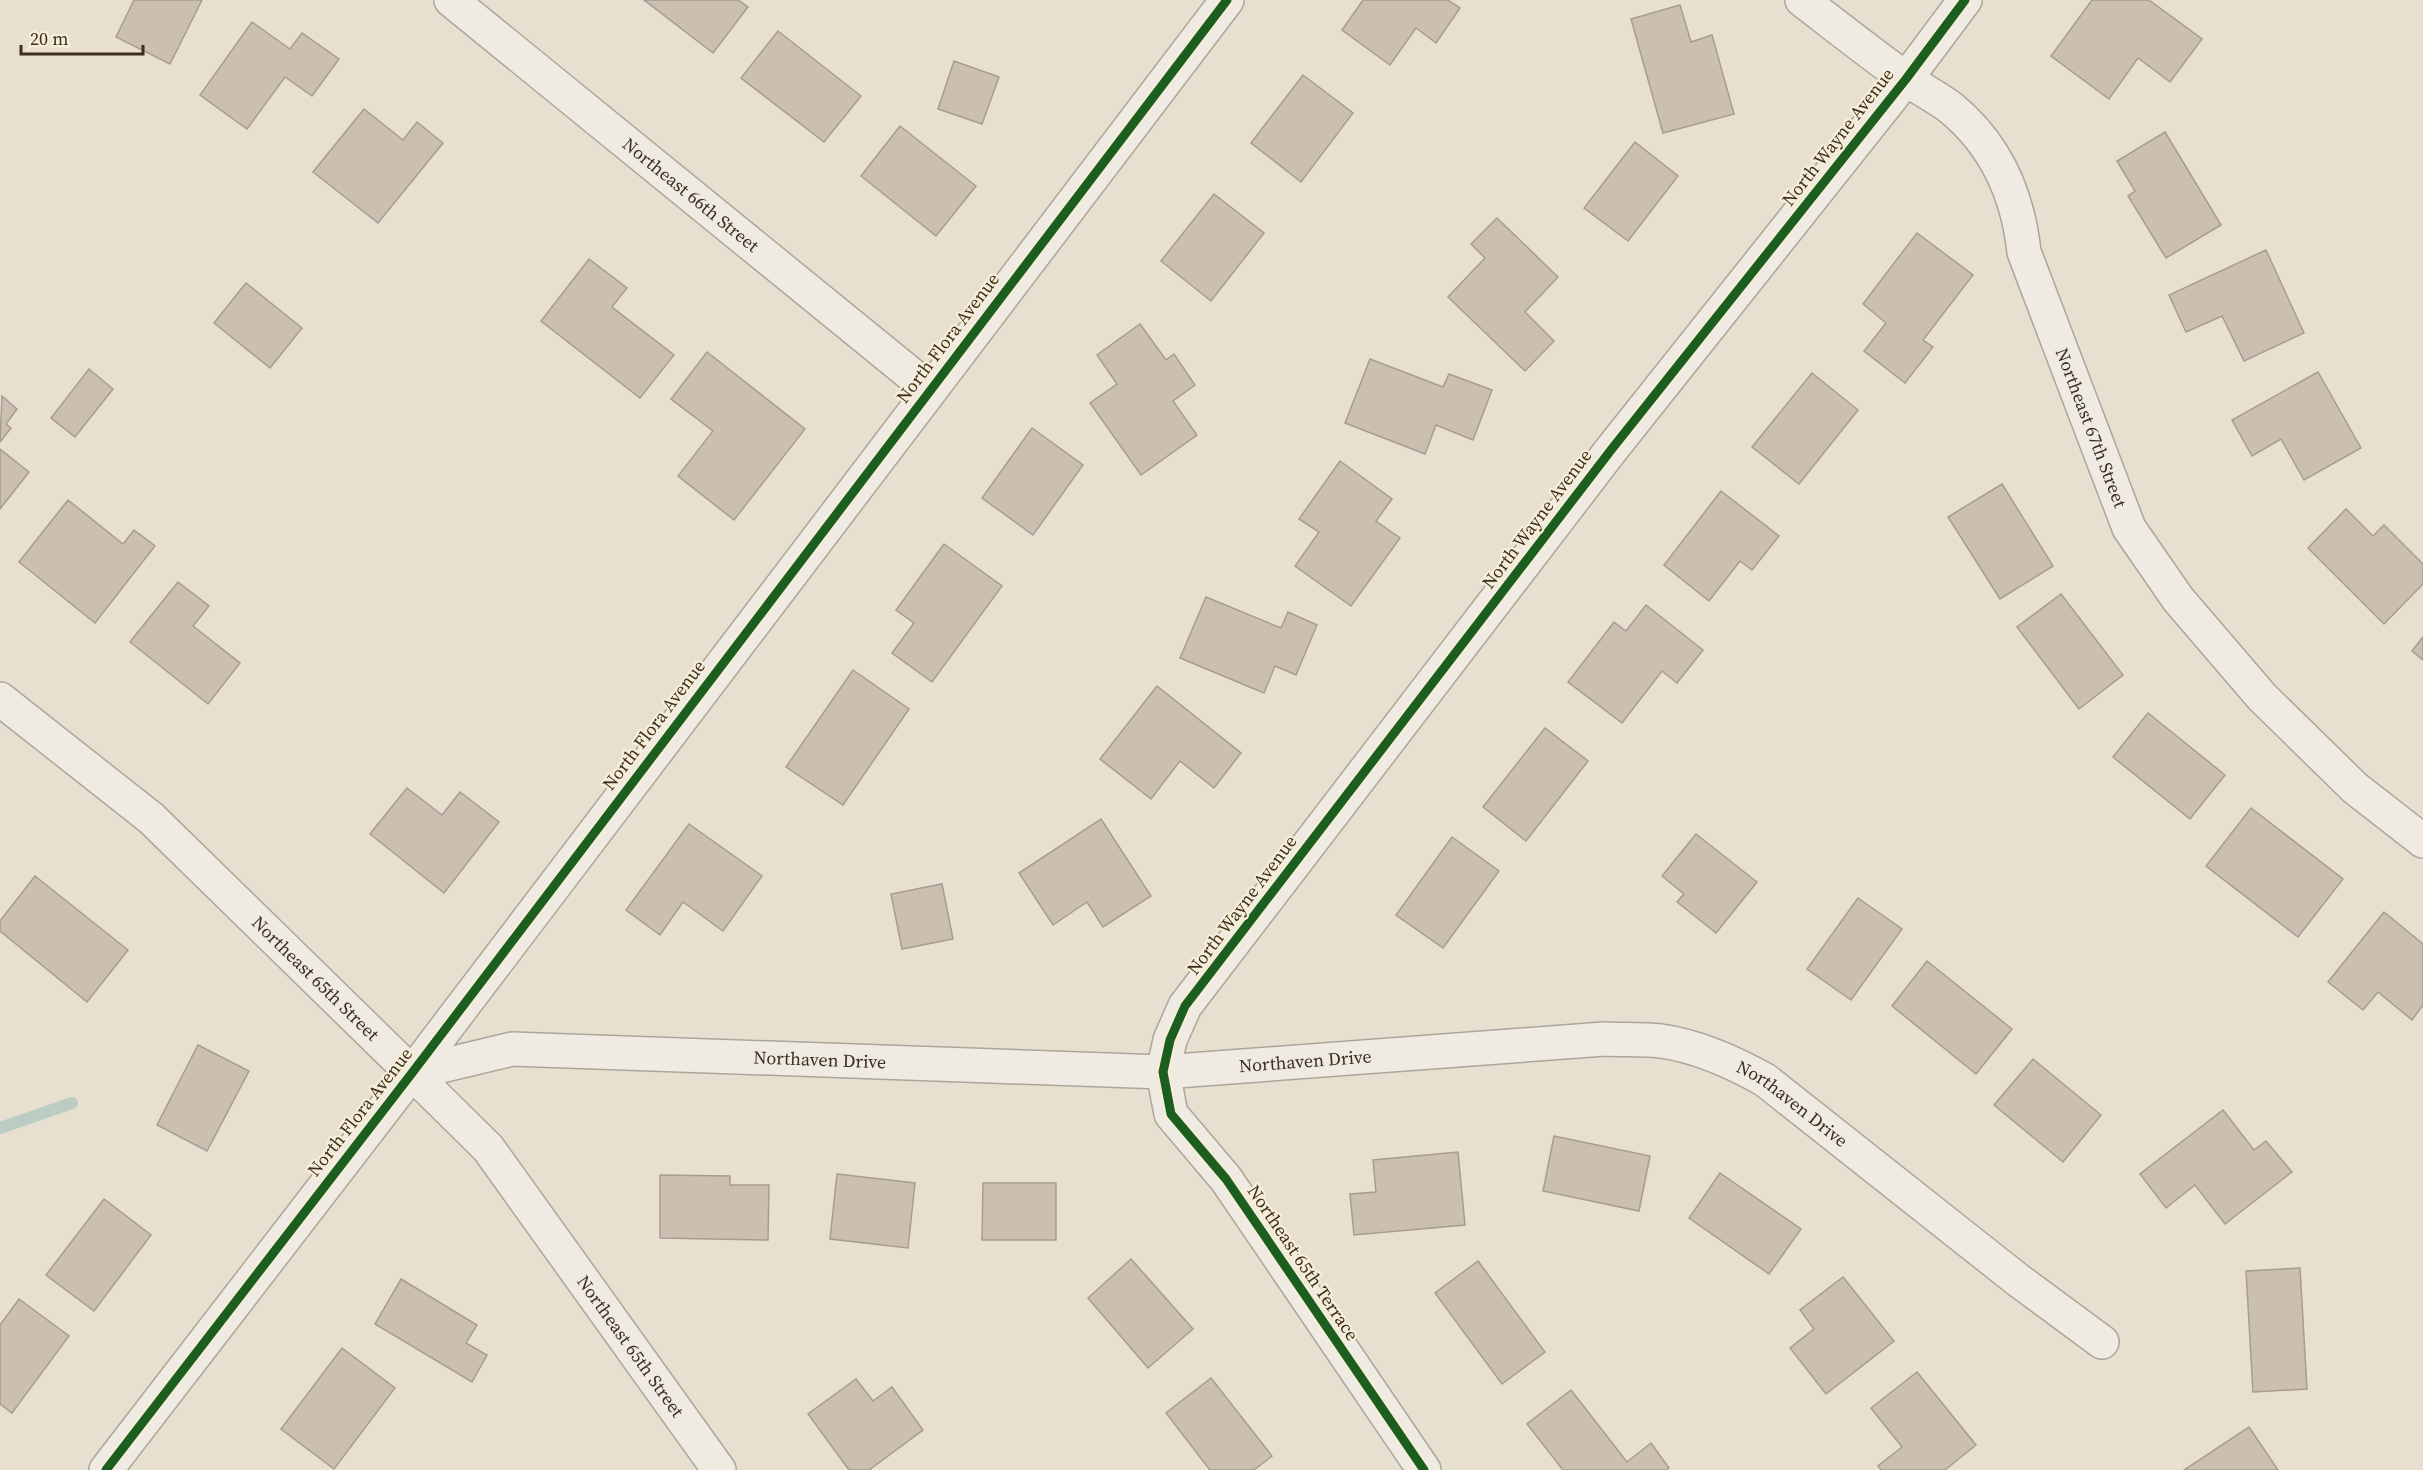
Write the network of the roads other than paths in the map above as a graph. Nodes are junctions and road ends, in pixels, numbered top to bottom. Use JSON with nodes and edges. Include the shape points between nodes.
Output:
{"nodes":[{"id":1,"x":451,"y":0,"type":"edge"},
{"id":2,"x":1227,"y":0,"type":"edge"},
{"id":3,"x":1802,"y":0,"type":"edge"},
{"id":4,"x":1965,"y":0,"type":"edge"},
{"id":5,"x":1905,"y":79,"type":"junction"},
{"id":6,"x":929,"y":389,"type":"junction"},
{"id":7,"x":0,"y":699,"type":"edge"},
{"id":8,"x":2423,"y":841,"type":"edge"},
{"id":9,"x":1163,"y":1072,"type":"junction"},
{"id":10,"x":412,"y":1073,"type":"junction"},
{"id":11,"x":2102,"y":1342,"type":"dead end"},
{"id":12,"x":106,"y":1470,"type":"edge"},
{"id":13,"x":719,"y":1470,"type":"edge"},
{"id":14,"x":1424,"y":1470,"type":"edge"}],
"edges":[{"from":1,"to":6,"type":"street","name":"Northeast 66th Street"},
{"from":2,"to":6,"type":"street","name":"North Flora Avenue"},
{"from":3,"to":5,"type":"street","name":"Northeast 67th Street"},
{"from":4,"to":5,"type":"street","name":"North Wayne Avenue"},
{"from":5,"to":8,"type":"street","name":"Northeast 67th Street","via":[[1951,108],[1989,148],[2003,172],[2021,224],[2024,252],[2129,528],[2178,599],[2262,698],[2355,788]]},
{"from":5,"to":9,"type":"street","name":"North Wayne Avenue","via":[[1611,450],[1185,1006],[1170,1040]]},
{"from":6,"to":10,"type":"street","name":"North Flora Avenue"},
{"from":7,"to":10,"type":"street","name":"Northeast 65th Street","via":[[151,818]]},
{"from":9,"to":10,"type":"street","name":"Northaven Drive","via":[[512,1049]]},
{"from":9,"to":11,"type":"street","name":"Northaven Drive","via":[[1604,1039],[1660,1041],[1688,1047],[1741,1066],[1766,1080]]},
{"from":9,"to":14,"type":"street","name":"Northeast 65th Terrace","via":[[1171,1114],[1226,1179]]},
{"from":10,"to":12,"type":"street","name":"North Flora Avenue"},
{"from":10,"to":13,"type":"street","name":"Northeast 65th Street","via":[[488,1149]]}]}
